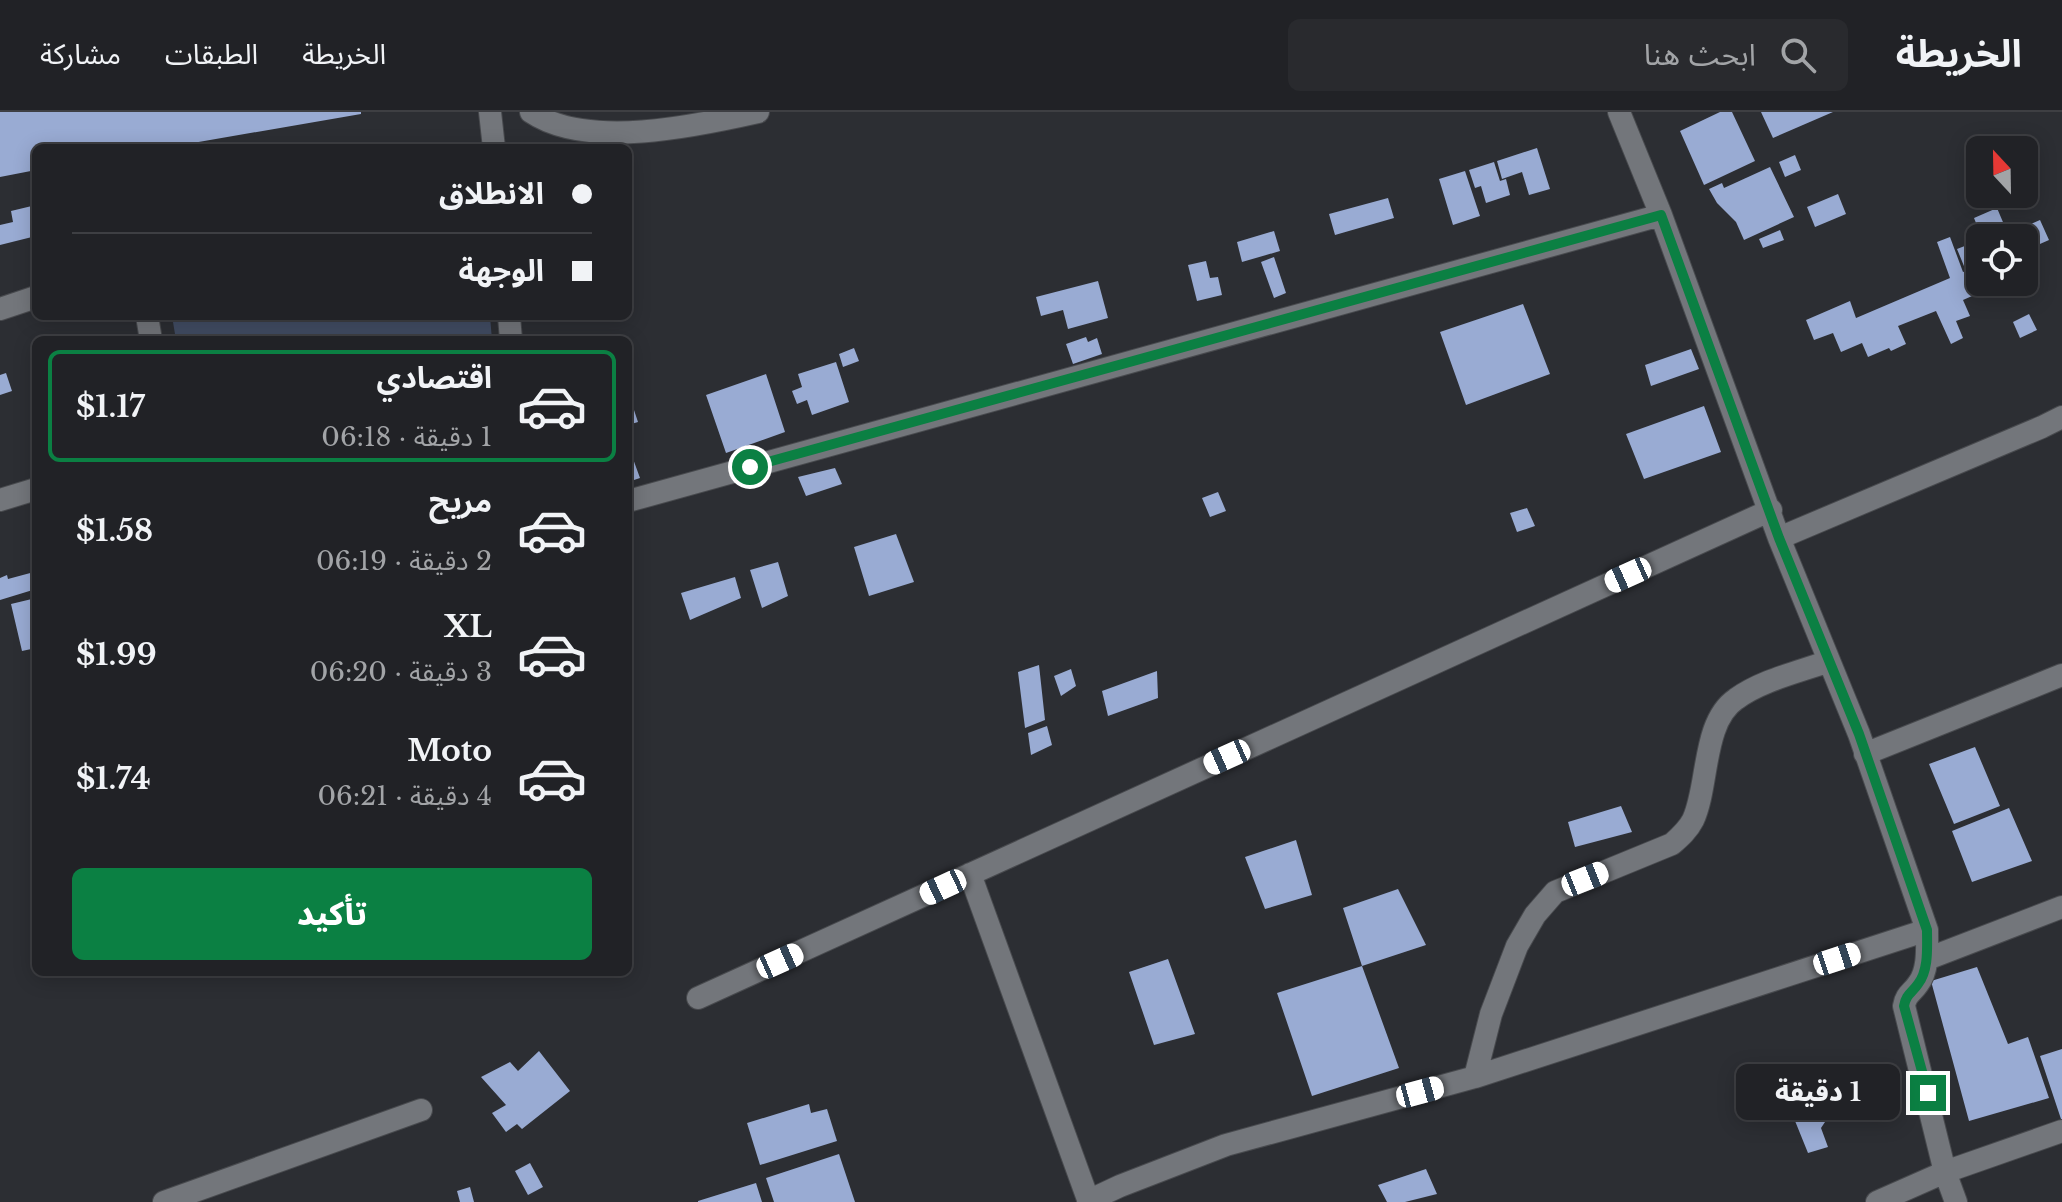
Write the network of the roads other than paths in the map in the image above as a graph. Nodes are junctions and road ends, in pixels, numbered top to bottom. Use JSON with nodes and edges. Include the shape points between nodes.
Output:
{"nodes":[{"id":1,"x":490,"y":112,"type":"edge"},
{"id":2,"x":531,"y":112,"type":"edge"},
{"id":3,"x":758,"y":112,"type":"edge"},
{"id":4,"x":1619,"y":112,"type":"edge"},
{"id":5,"x":494,"y":144,"type":"edge"},
{"id":6,"x":1661,"y":215,"type":"junction"},
{"id":7,"x":32,"y":298,"type":"edge"},
{"id":8,"x":0,"y":309,"type":"edge"},
{"id":9,"x":2062,"y":417,"type":"edge"},
{"id":10,"x":32,"y":490,"type":"edge"},
{"id":11,"x":0,"y":500,"type":"edge"},
{"id":12,"x":632,"y":500,"type":"edge"},
{"id":13,"x":1771,"y":510,"type":"junction"},
{"id":14,"x":1779,"y":538,"type":"junction"},
{"id":15,"x":1829,"y":661,"type":"junction"},
{"id":16,"x":2062,"y":675,"type":"edge"},
{"id":17,"x":1865,"y":754,"type":"junction"},
{"id":18,"x":970,"y":874,"type":"junction"},
{"id":19,"x":2062,"y":907,"type":"edge"},
{"id":20,"x":1927,"y":930,"type":"junction"},
{"id":21,"x":1927,"y":959,"type":"junction"},
{"id":22,"x":698,"y":998,"type":"dead end"},
{"id":23,"x":1475,"y":1077,"type":"junction"},
{"id":24,"x":421,"y":1110,"type":"dead end"},
{"id":25,"x":2062,"y":1131,"type":"edge"},
{"id":26,"x":1945,"y":1172,"type":"junction"},
{"id":27,"x":164,"y":1202,"type":"edge"},
{"id":28,"x":1088,"y":1202,"type":"edge"},
{"id":29,"x":1877,"y":1202,"type":"edge"},
{"id":30,"x":1956,"y":1202,"type":"edge"}],
"edges":[{"from":1,"to":5,"type":"street"},
{"from":2,"to":3,"type":"street","via":[[575,128],[631,133],[674,130]]},
{"from":4,"to":6,"type":"street"},
{"from":6,"to":12,"type":"street"},
{"from":6,"to":13,"type":"street"},
{"from":7,"to":8,"type":"street"},
{"from":9,"to":14,"type":"street"},
{"from":10,"to":11,"type":"street"},
{"from":13,"to":14,"type":"street"},
{"from":13,"to":18,"type":"street"},
{"from":14,"to":15,"type":"street"},
{"from":15,"to":17,"type":"street"},
{"from":15,"to":23,"type":"street","via":[[1755,689],[1725,709],[1693,820],[1683,835],[1555,892],[1535,915],[1491,1014]]},
{"from":16,"to":17,"type":"street"},
{"from":17,"to":20,"type":"street"},
{"from":18,"to":22,"type":"street"},
{"from":18,"to":28,"type":"street"},
{"from":19,"to":21,"type":"street"},
{"from":20,"to":21,"type":"street"},
{"from":20,"to":23,"type":"street"},
{"from":21,"to":26,"type":"street","via":[[1904,1006]]},
{"from":23,"to":28,"type":"street","via":[[1226,1145]]},
{"from":24,"to":27,"type":"street"},
{"from":25,"to":26,"type":"street"},
{"from":26,"to":29,"type":"street"},
{"from":26,"to":30,"type":"street"}]}
